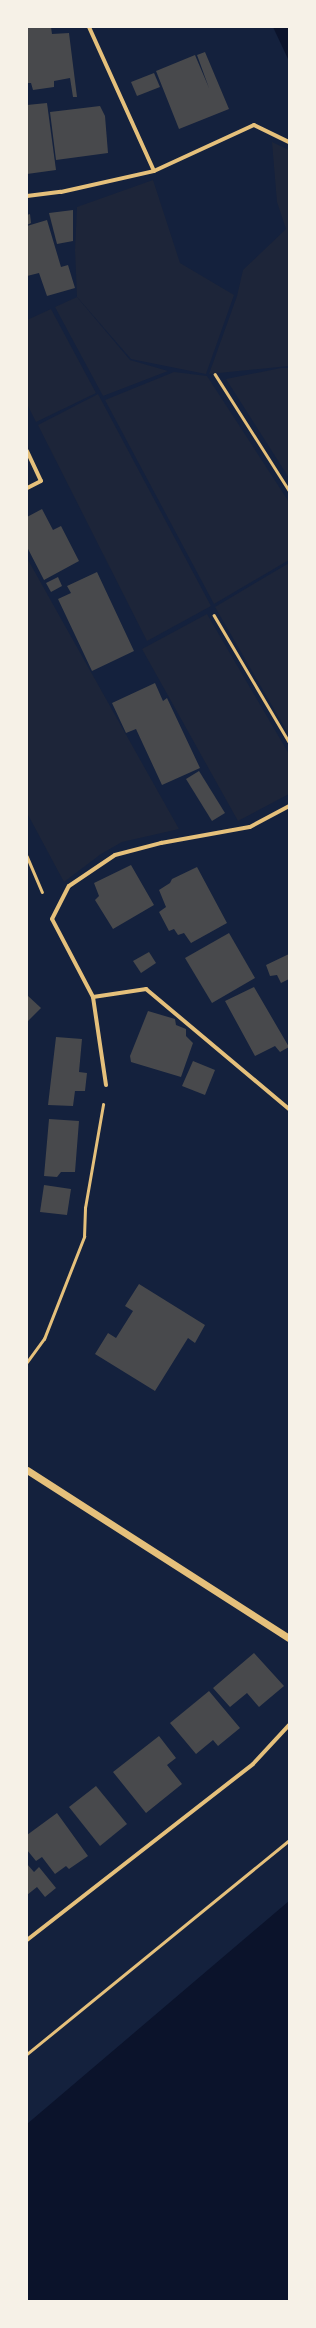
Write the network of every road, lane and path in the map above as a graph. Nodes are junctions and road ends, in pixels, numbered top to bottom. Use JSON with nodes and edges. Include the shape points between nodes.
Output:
{"nodes":[{"id":1,"x":90,"y":27,"type":"edge"},
{"id":2,"x":289,"y":142,"type":"edge"},
{"id":3,"x":154,"y":171,"type":"junction"},
{"id":4,"x":27,"y":196,"type":"edge"},
{"id":5,"x":215,"y":374,"type":"dead end"},
{"id":6,"x":27,"y":450,"type":"edge"},
{"id":7,"x":27,"y":488,"type":"edge"},
{"id":8,"x":289,"y":490,"type":"edge"},
{"id":9,"x":214,"y":615,"type":"dead end"},
{"id":10,"x":289,"y":742,"type":"edge"},
{"id":11,"x":289,"y":806,"type":"edge"},
{"id":12,"x":27,"y":856,"type":"edge"},
{"id":13,"x":52,"y":919,"type":"junction"},
{"id":14,"x":93,"y":997,"type":"junction"},
{"id":15,"x":106,"y":1084,"type":"joint"},
{"id":16,"x":289,"y":1109,"type":"edge"},
{"id":17,"x":27,"y":1362,"type":"edge"},
{"id":18,"x":27,"y":1470,"type":"edge"},
{"id":19,"x":289,"y":1638,"type":"edge"},
{"id":20,"x":289,"y":1725,"type":"edge"},
{"id":21,"x":289,"y":1840,"type":"edge"},
{"id":22,"x":27,"y":1940,"type":"edge"},
{"id":23,"x":27,"y":2054,"type":"edge"}],
"edges":[{"from":1,"to":3,"type":"street"},
{"from":2,"to":3,"type":"street","via":[[254,125]]},
{"from":3,"to":4,"type":"street","via":[[61,192]]},
{"from":5,"to":8,"type":"path"},
{"from":6,"to":7,"type":"street","via":[[41,481]]},
{"from":9,"to":10,"type":"path"},
{"from":11,"to":13,"type":"street","via":[[250,827],[161,842],[115,855],[69,886]]},
{"from":12,"to":13,"type":"path"},
{"from":13,"to":14,"type":"street"},
{"from":14,"to":15,"type":"street"},
{"from":14,"to":16,"type":"street","via":[[146,989]]},
{"from":15,"to":17,"type":"path","via":[[85,1208],[84,1237],[44,1339]]},
{"from":18,"to":19,"type":"street"},
{"from":20,"to":22,"type":"street","via":[[253,1764]]},
{"from":21,"to":23,"type":"path"}]}
